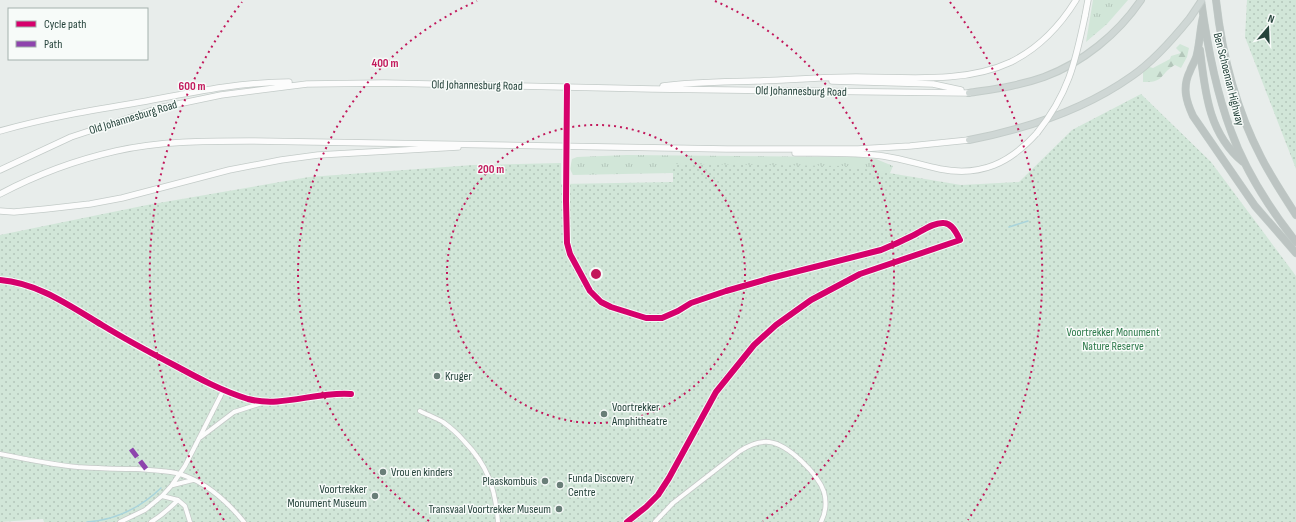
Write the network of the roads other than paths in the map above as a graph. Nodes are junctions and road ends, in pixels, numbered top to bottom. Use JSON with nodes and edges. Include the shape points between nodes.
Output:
{"nodes":[{"id":1,"x":1076,"y":0,"type":"edge"},
{"id":2,"x":1088,"y":0,"type":"edge"},
{"id":3,"x":1141,"y":0,"type":"edge"},
{"id":4,"x":1201,"y":0,"type":"edge"},
{"id":5,"x":1216,"y":0,"type":"edge"},
{"id":6,"x":1203,"y":17,"type":"junction"},
{"id":7,"x":1199,"y":45,"type":"junction"},
{"id":8,"x":798,"y":80,"type":"junction"},
{"id":9,"x":307,"y":84,"type":"junction"},
{"id":10,"x":567,"y":86,"type":"junction"},
{"id":11,"x":653,"y":89,"type":"junction"},
{"id":12,"x":969,"y":93,"type":"junction"},
{"id":13,"x":0,"y":131,"type":"edge"},
{"id":14,"x":969,"y":140,"type":"joint"},
{"id":15,"x":505,"y":145,"type":"junction"},
{"id":16,"x":566,"y":146,"type":"junction"},
{"id":17,"x":727,"y":149,"type":"junction"},
{"id":18,"x":1244,"y":163,"type":"junction"},
{"id":19,"x":0,"y":170,"type":"edge"},
{"id":20,"x":0,"y":194,"type":"edge"},
{"id":21,"x":0,"y":211,"type":"edge"},
{"id":22,"x":1296,"y":214,"type":"edge"},
{"id":23,"x":1296,"y":242,"type":"edge"},
{"id":24,"x":1296,"y":253,"type":"edge"},
{"id":25,"x":0,"y":280,"type":"edge"},
{"id":26,"x":224,"y":390,"type":"junction"},
{"id":27,"x":351,"y":394,"type":"dead end"},
{"id":28,"x":270,"y":401,"type":"junction"},
{"id":29,"x":420,"y":411,"type":"dead end"},
{"id":30,"x":197,"y":442,"type":"junction"},
{"id":31,"x":0,"y":454,"type":"edge"},
{"id":32,"x":180,"y":474,"type":"junction"},
{"id":33,"x":193,"y":480,"type":"junction"},
{"id":34,"x":172,"y":485,"type":"junction"},
{"id":35,"x":162,"y":496,"type":"junction"},
{"id":36,"x":178,"y":500,"type":"junction"},
{"id":37,"x":120,"y":522,"type":"edge"},
{"id":38,"x":151,"y":522,"type":"edge"},
{"id":39,"x":190,"y":522,"type":"edge"},
{"id":40,"x":244,"y":522,"type":"edge"},
{"id":41,"x":498,"y":522,"type":"edge"},
{"id":42,"x":627,"y":522,"type":"edge"},
{"id":43,"x":654,"y":522,"type":"edge"},
{"id":44,"x":821,"y":522,"type":"edge"}],
"edges":[{"from":1,"to":8,"type":"main road","via":[[1042,41],[1011,62],[992,69],[938,77]]},
{"from":2,"to":17,"type":"main road","bridge":true,"via":[[1078,52],[1067,86],[1050,116],[1027,144],[1010,158],[993,166],[975,170],[942,170],[876,156]]},
{"from":3,"to":12,"type":"main road","via":[[1107,38],[1065,68],[1005,88]]},
{"from":4,"to":6,"type":"highway","name":"Ben Schoeman Highway"},
{"from":4,"to":14,"type":"main road","bridge":true,"via":[[1190,18],[1155,57],[1133,76],[1105,93],[1040,122]]},
{"from":5,"to":22,"type":"highway","name":"Ben Schoeman Highway","via":[[1224,52],[1245,122],[1261,157]]},
{"from":6,"to":7,"type":"highway"},
{"from":6,"to":18,"type":"highway","name":"Ben Schoeman Highway","via":[[1223,108]]},
{"from":7,"to":18,"type":"highway","via":[[1214,123],[1227,146]]},
{"from":7,"to":24,"type":"highway","via":[[1186,84],[1187,102],[1193,116],[1255,206]]},
{"from":8,"to":11,"type":"main road","via":[[680,85]]},
{"from":8,"to":12,"type":"main road","via":[[933,84]]},
{"from":9,"to":10,"type":"main road","name":"Old Johannesburg Road"},
{"from":9,"to":13,"type":"main road","via":[[272,83],[183,94],[59,117]]},
{"from":9,"to":19,"type":"main road","name":"Old Johannesburg Road","via":[[221,95],[159,108],[71,137]]},
{"from":10,"to":11,"type":"main road","name":"Old Johannesburg Road"},
{"from":10,"to":16,"type":"street"},
{"from":11,"to":12,"type":"main road","name":"Old Johannesburg Road"},
{"from":14,"to":17,"type":"main road","via":[[858,149]]},
{"from":15,"to":16,"type":"main road"},
{"from":15,"to":20,"type":"main road","via":[[250,141],[175,143],[118,150],[49,172]]},
{"from":15,"to":21,"type":"main road","via":[[318,155],[229,170],[122,198],[83,205],[14,212]]},
{"from":16,"to":17,"type":"main road"},
{"from":16,"to":42,"type":"street","via":[[566,220],[570,254],[590,291],[601,302],[646,318],[662,318],[691,303],[740,287],[881,250],[939,223],[950,225],[960,240],[860,274],[811,300],[776,325],[754,345],[716,392],[670,478],[658,495]]},
{"from":18,"to":23,"type":"highway","name":"Ben Schoeman Highway","via":[[1262,194]]},
{"from":25,"to":26,"type":"street","via":[[25,285],[52,296],[151,353]]},
{"from":26,"to":28,"type":"street","via":[[254,400]]},
{"from":26,"to":30,"type":"street"},
{"from":27,"to":28,"type":"street"},
{"from":28,"to":30,"type":"street","via":[[234,412]]},
{"from":29,"to":41,"type":"street","via":[[444,422],[484,465],[496,503]]},
{"from":30,"to":32,"type":"street"},
{"from":31,"to":32,"type":"street","via":[[77,467],[156,470]]},
{"from":32,"to":33,"type":"street"},
{"from":32,"to":34,"type":"street"},
{"from":33,"to":34,"type":"street"},
{"from":33,"to":40,"type":"street","via":[[214,492]]},
{"from":34,"to":35,"type":"street"},
{"from":35,"to":36,"type":"street"},
{"from":35,"to":37,"type":"street","via":[[145,510]]},
{"from":36,"to":38,"type":"street"},
{"from":36,"to":39,"type":"street","via":[[185,506]]},
{"from":43,"to":44,"type":"street","via":[[673,503],[740,451],[750,445],[764,442],[776,443],[785,448],[803,463],[820,484],[826,505]]}]}
